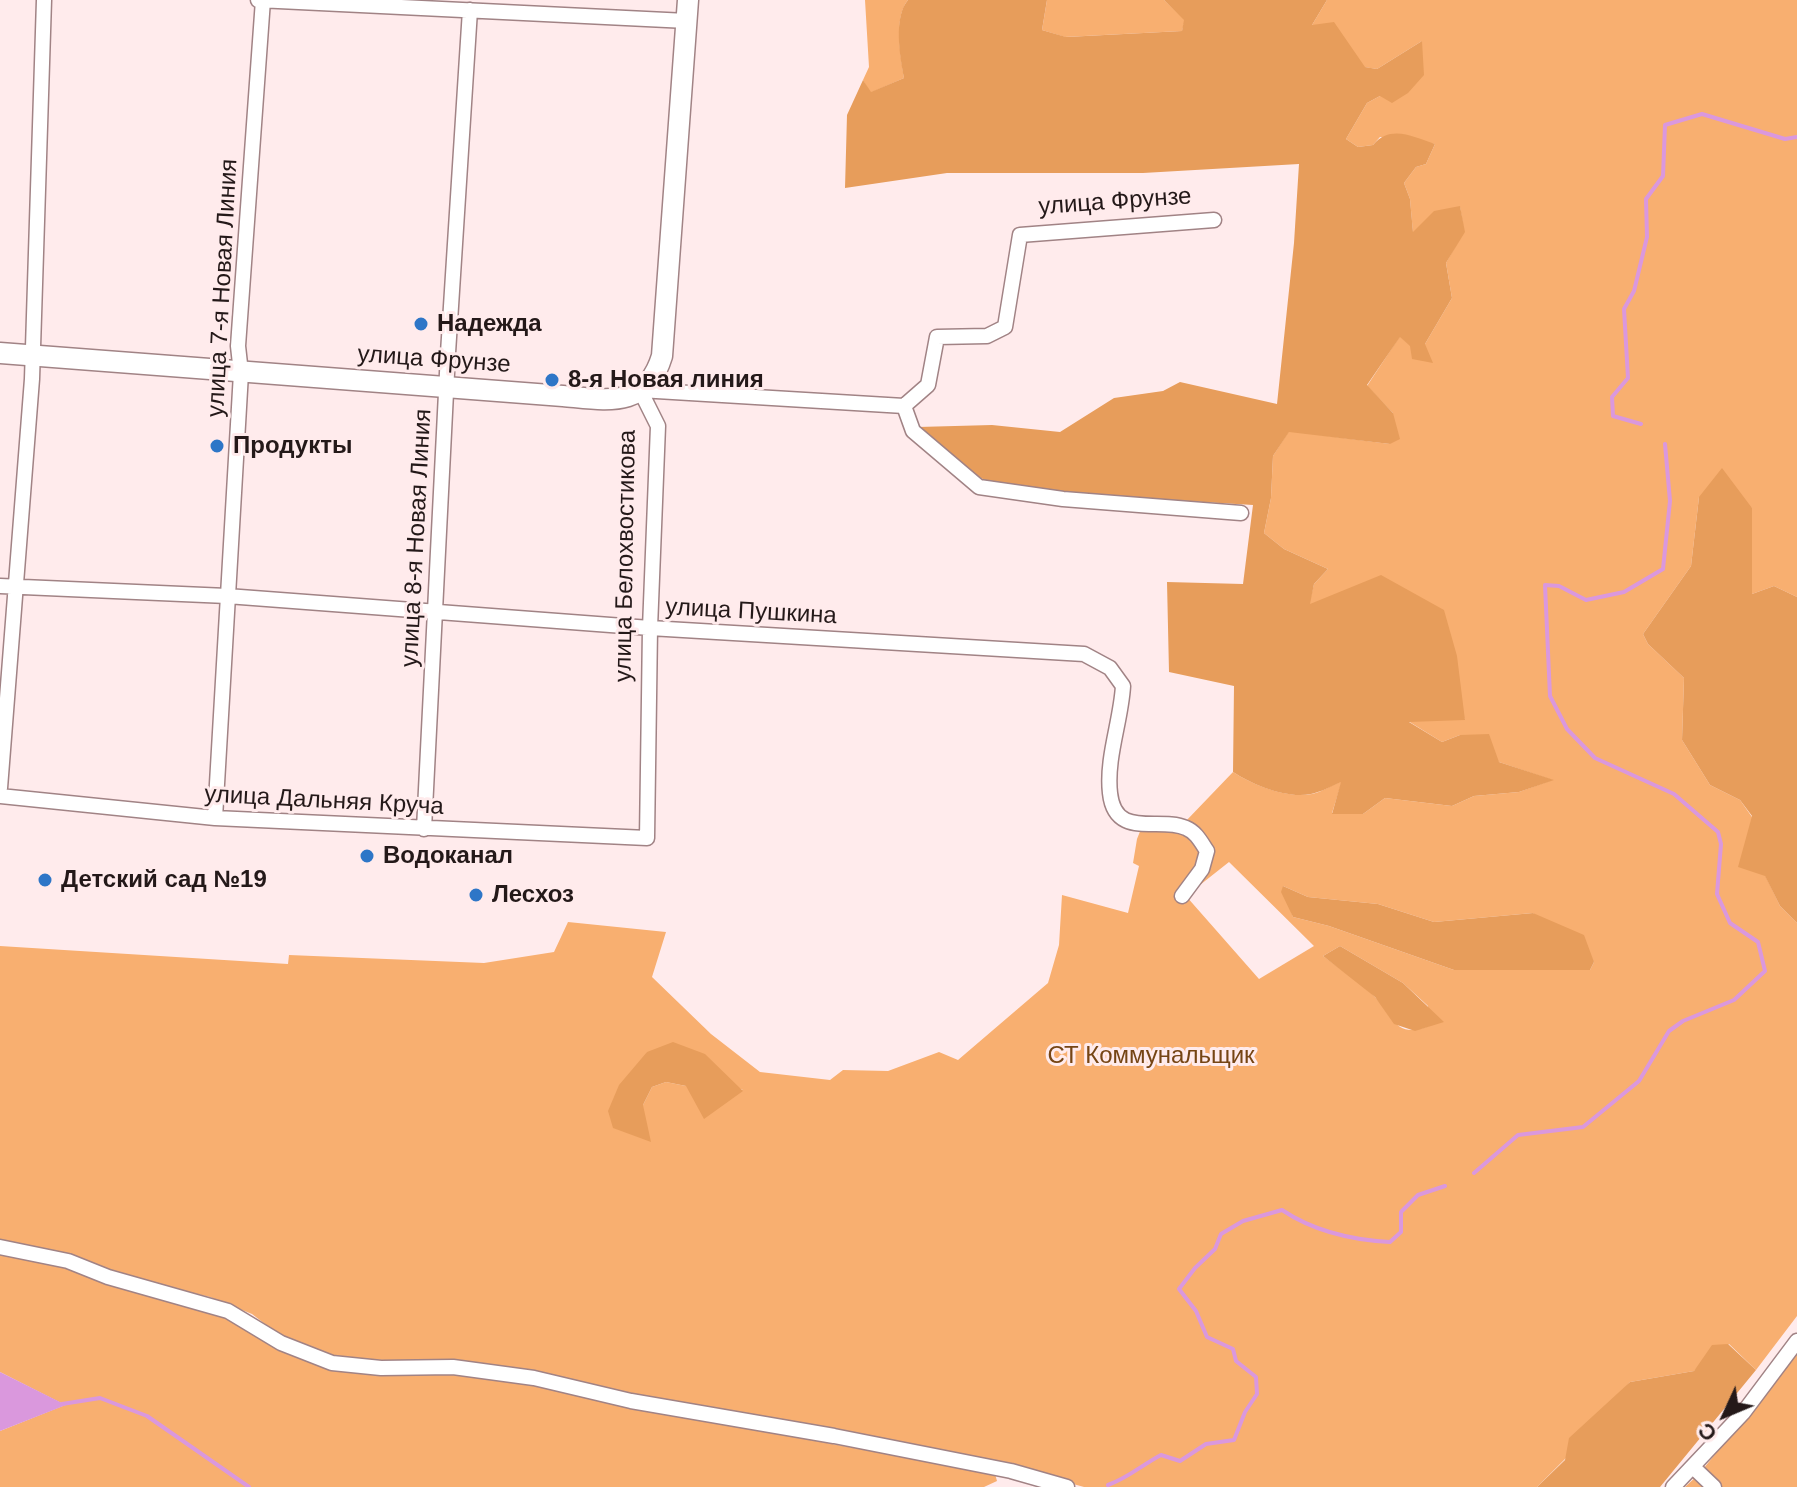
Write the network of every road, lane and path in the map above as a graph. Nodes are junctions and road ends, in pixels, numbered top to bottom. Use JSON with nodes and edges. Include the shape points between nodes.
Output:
{"nodes":[{"id":1,"x":44,"y":0,"type":"edge"},
{"id":2,"x":261,"y":0,"type":"edge"},
{"id":3,"x":470,"y":10,"type":"junction"},
{"id":4,"x":687,"y":10,"type":"edge"},
{"id":5,"x":1214,"y":220,"type":"dead end"},
{"id":6,"x":0,"y":353,"type":"edge"},
{"id":7,"x":33,"y":356,"type":"junction"},
{"id":8,"x":241,"y":373,"type":"junction"},
{"id":9,"x":447,"y":387,"type":"junction"},
{"id":10,"x":640,"y":390,"type":"junction"},
{"id":11,"x":904,"y":406,"type":"junction"},
{"id":12,"x":1241,"y":513,"type":"dead end"},
{"id":13,"x":0,"y":586,"type":"edge"},
{"id":14,"x":17,"y":588,"type":"junction"},
{"id":15,"x":227,"y":596,"type":"junction"},
{"id":16,"x":434,"y":612,"type":"junction"},
{"id":17,"x":650,"y":628,"type":"junction"},
{"id":18,"x":0,"y":788,"type":"edge"},
{"id":19,"x":0,"y":796,"type":"edge"},
{"id":20,"x":215,"y":818,"type":"junction"},
{"id":21,"x":424,"y":829,"type":"junction"},
{"id":22,"x":647,"y":838,"type":"joint"},
{"id":23,"x":1182,"y":896,"type":"dead end"},
{"id":24,"x":0,"y":1247,"type":"edge"},
{"id":25,"x":1797,"y":1341,"type":"edge"},
{"id":26,"x":1693,"y":1467,"type":"junction"},
{"id":27,"x":1067,"y":1487,"type":"edge"},
{"id":28,"x":1673,"y":1487,"type":"edge"},
{"id":29,"x":1714,"y":1487,"type":"edge"}],
"edges":[{"from":1,"to":7,"type":"street"},
{"from":2,"to":3,"type":"street"},
{"from":2,"to":8,"type":"street","name":"улица 7-я Новая Линия","via":[[238,346]]},
{"from":3,"to":4,"type":"street"},
{"from":3,"to":9,"type":"street","name":"улица 8-я Новая Линия"},
{"from":4,"to":10,"type":"main road","via":[[662,356],[656,376]]},
{"from":5,"to":11,"type":"street","name":"улица Фрунзе","via":[[1020,235],[1005,327],[987,336],[937,337],[928,385]]},
{"from":6,"to":7,"type":"main road","name":"улица Фрунзе"},
{"from":7,"to":8,"type":"main road","name":"улица Фрунзе"},
{"from":7,"to":14,"type":"street"},
{"from":8,"to":9,"type":"main road","name":"улица Фрунзе"},
{"from":8,"to":15,"type":"street","name":"улица 7-я Новая Линия"},
{"from":9,"to":10,"type":"main road","name":"улица Фрунзе","via":[[609,400]]},
{"from":9,"to":16,"type":"street","name":"улица 8-я Новая Линия"},
{"from":10,"to":11,"type":"street","name":"улица Фрунзе"},
{"from":10,"to":17,"type":"street","name":"улица Белохвостикова","via":[[658,426]]},
{"from":11,"to":12,"type":"street","via":[[913,431],[979,487]]},
{"from":13,"to":14,"type":"street","name":"улица Пушкина"},
{"from":14,"to":15,"type":"street","name":"улица Пушкина"},
{"from":14,"to":18,"type":"street"},
{"from":15,"to":16,"type":"street","name":"улица Пушкина"},
{"from":15,"to":20,"type":"street","name":"улица 7-я Новая Линия"},
{"from":16,"to":17,"type":"street","name":"улица Пушкина"},
{"from":16,"to":21,"type":"street","name":"улица 8-я Новая Линия"},
{"from":17,"to":22,"type":"street","name":"улица Белохвостикова"},
{"from":17,"to":23,"type":"street","name":"улица Пушкина","via":[[1084,654],[1110,668],[1123,686],[1111,774],[1114,810],[1130,823],[1184,827],[1207,851],[1202,869]]},
{"from":19,"to":20,"type":"street","name":"улица Дальняя Круча"},
{"from":20,"to":21,"type":"street","name":"улица Дальняя Круча"},
{"from":21,"to":22,"type":"street","name":"улица Дальняя Круча"},
{"from":24,"to":27,"type":"street","via":[[68,1261],[228,1311],[281,1343],[332,1363],[453,1367],[534,1378]]},
{"from":25,"to":26,"type":"street","via":[[1743,1413]]},
{"from":26,"to":28,"type":"street"},
{"from":26,"to":29,"type":"street"}]}
